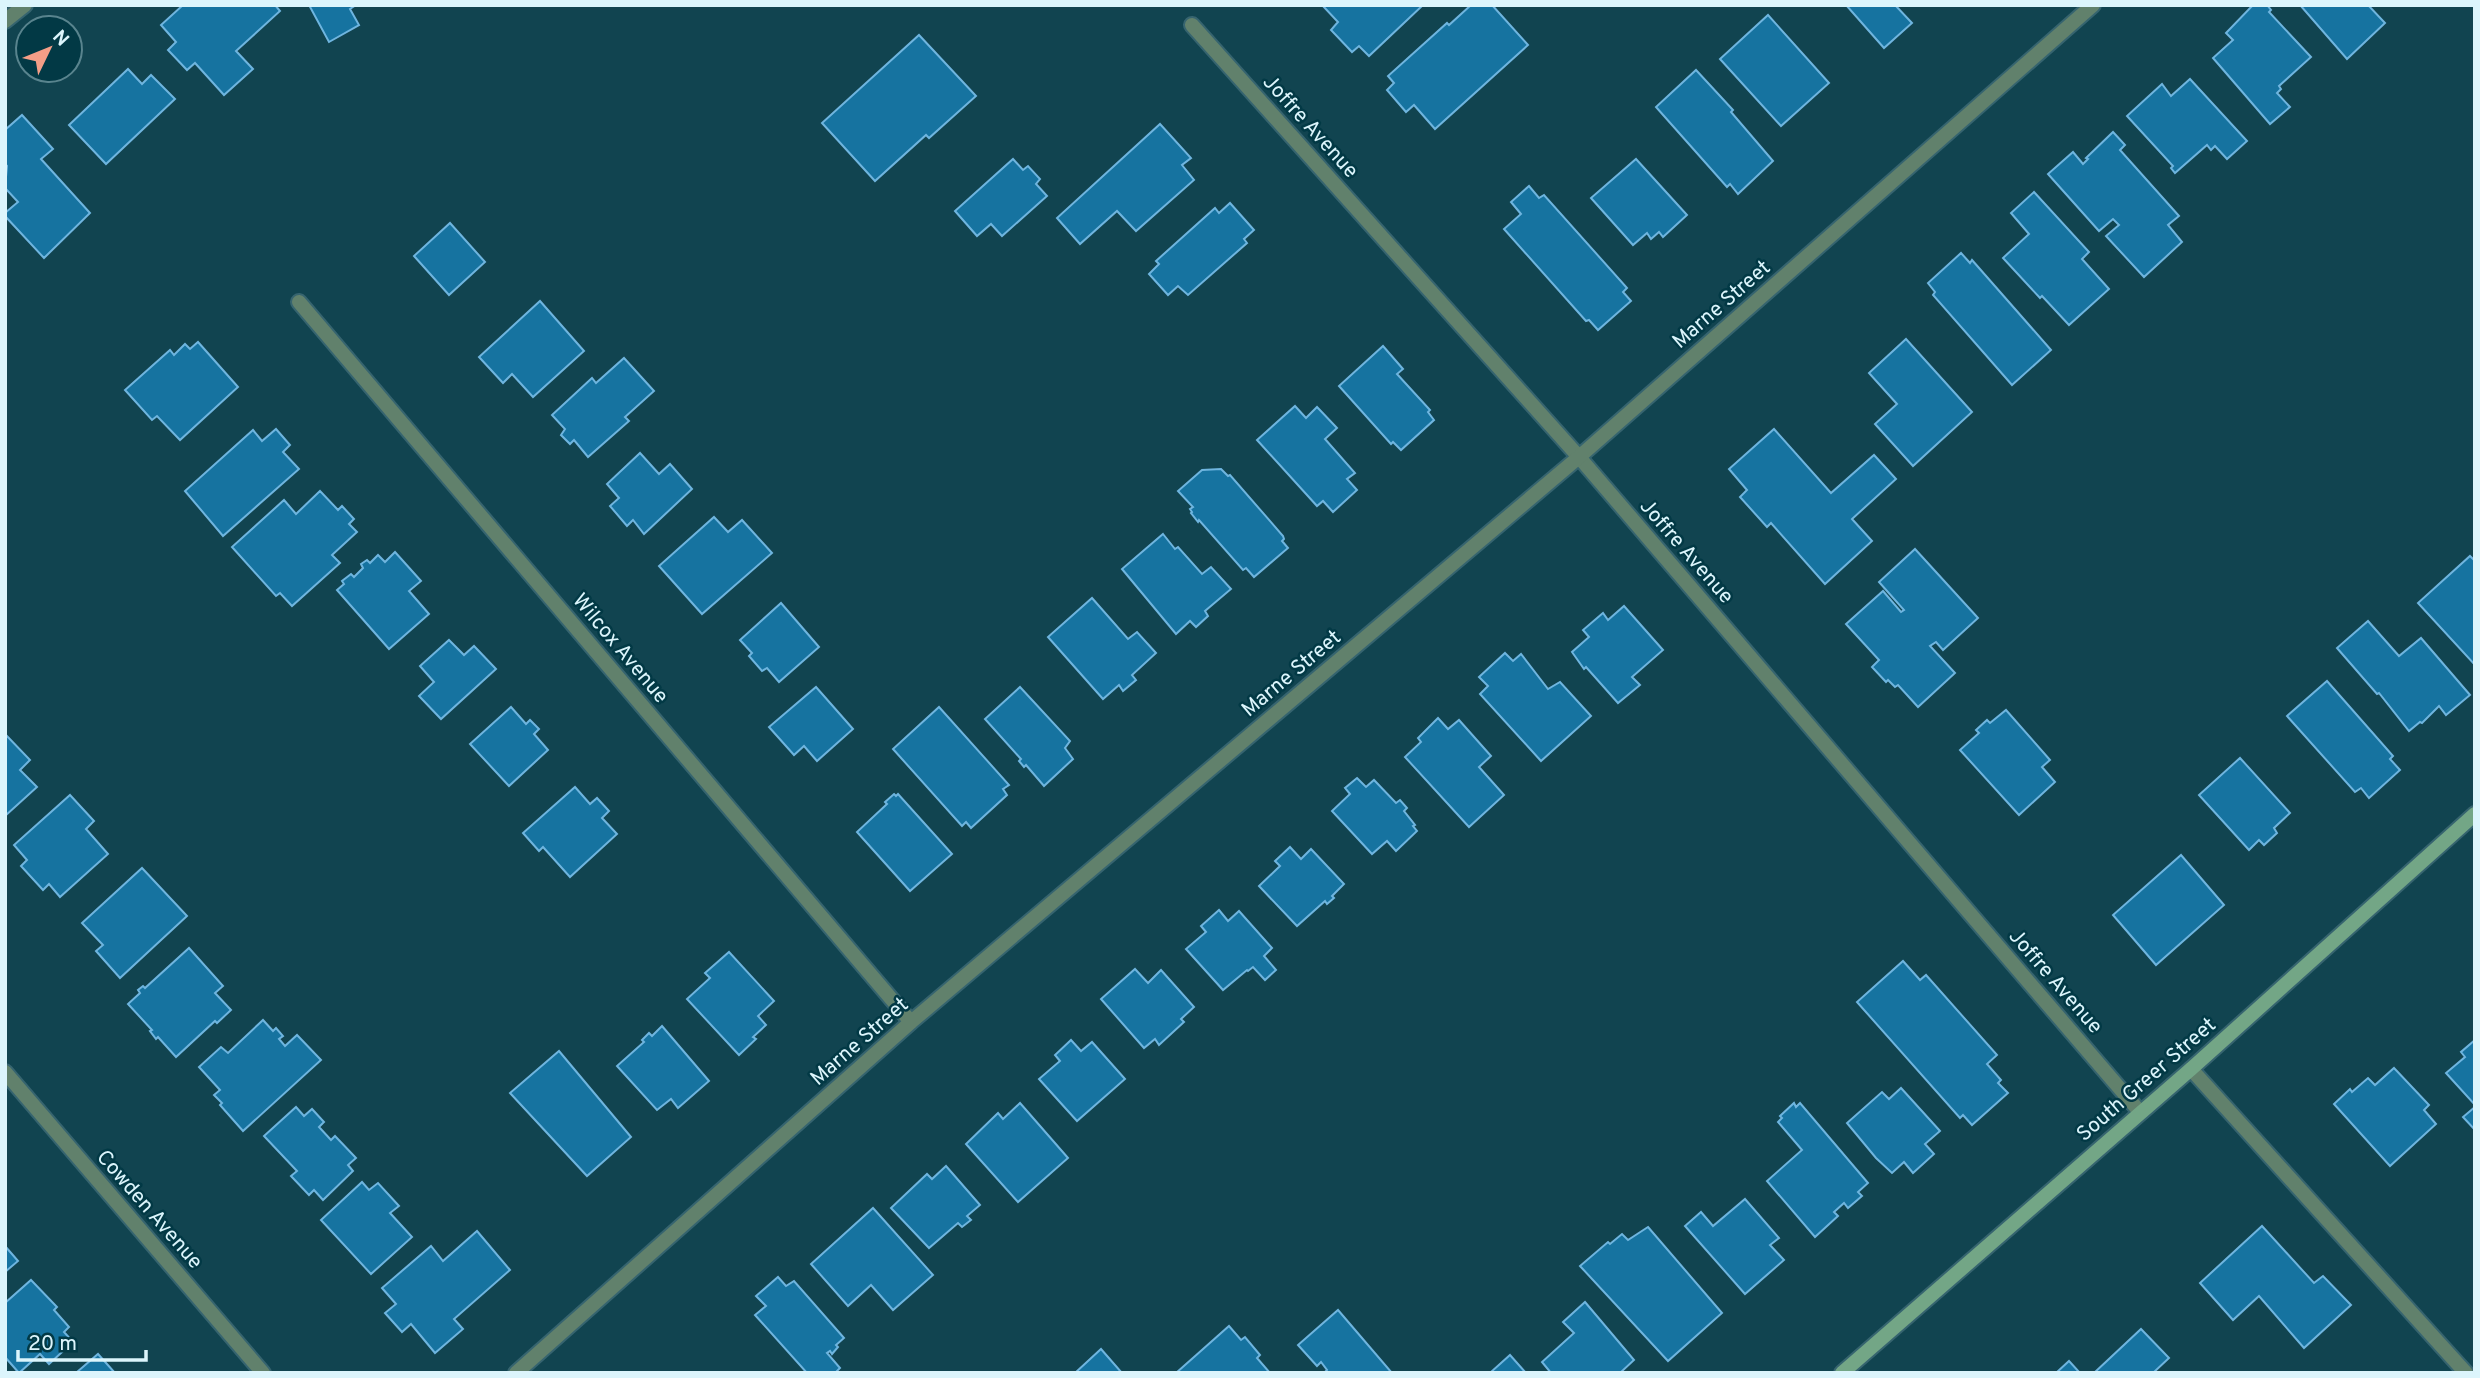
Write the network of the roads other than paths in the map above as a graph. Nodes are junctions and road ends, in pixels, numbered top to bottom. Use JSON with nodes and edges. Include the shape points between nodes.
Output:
{"nodes":[{"id":1,"x":25,"y":5,"type":"edge"},
{"id":2,"x":2093,"y":5,"type":"edge"},
{"id":3,"x":5,"y":21,"type":"edge"},
{"id":4,"x":1192,"y":25,"type":"dead end"},
{"id":5,"x":299,"y":302,"type":"dead end"},
{"id":6,"x":1579,"y":457,"type":"junction"},
{"id":7,"x":2475,"y":814,"type":"edge"},
{"id":8,"x":911,"y":1022,"type":"junction"},
{"id":9,"x":2191,"y":1069,"type":"junction"},
{"id":10,"x":5,"y":1072,"type":"edge"},
{"id":11,"x":2140,"y":1112,"type":"junction"},
{"id":12,"x":263,"y":1373,"type":"edge"},
{"id":13,"x":516,"y":1373,"type":"edge"},
{"id":14,"x":1842,"y":1373,"type":"edge"},
{"id":15,"x":2466,"y":1373,"type":"edge"}],
"edges":[{"from":1,"to":3,"type":"street"},
{"from":2,"to":6,"type":"street","name":"Marne Street"},
{"from":4,"to":6,"type":"street","name":"Joffre Avenue"},
{"from":5,"to":8,"type":"street","name":"Wilcox Avenue"},
{"from":6,"to":8,"type":"street","name":"Marne Street"},
{"from":6,"to":11,"type":"street","name":"Joffre Avenue"},
{"from":7,"to":9,"type":"street","name":"South Greer Street"},
{"from":8,"to":13,"type":"street","name":"Marne Street"},
{"from":9,"to":11,"type":"street","name":"South Greer Street"},
{"from":9,"to":15,"type":"street"},
{"from":10,"to":12,"type":"street","name":"Cowden Avenue"},
{"from":11,"to":14,"type":"street","name":"South Greer Street"}]}
